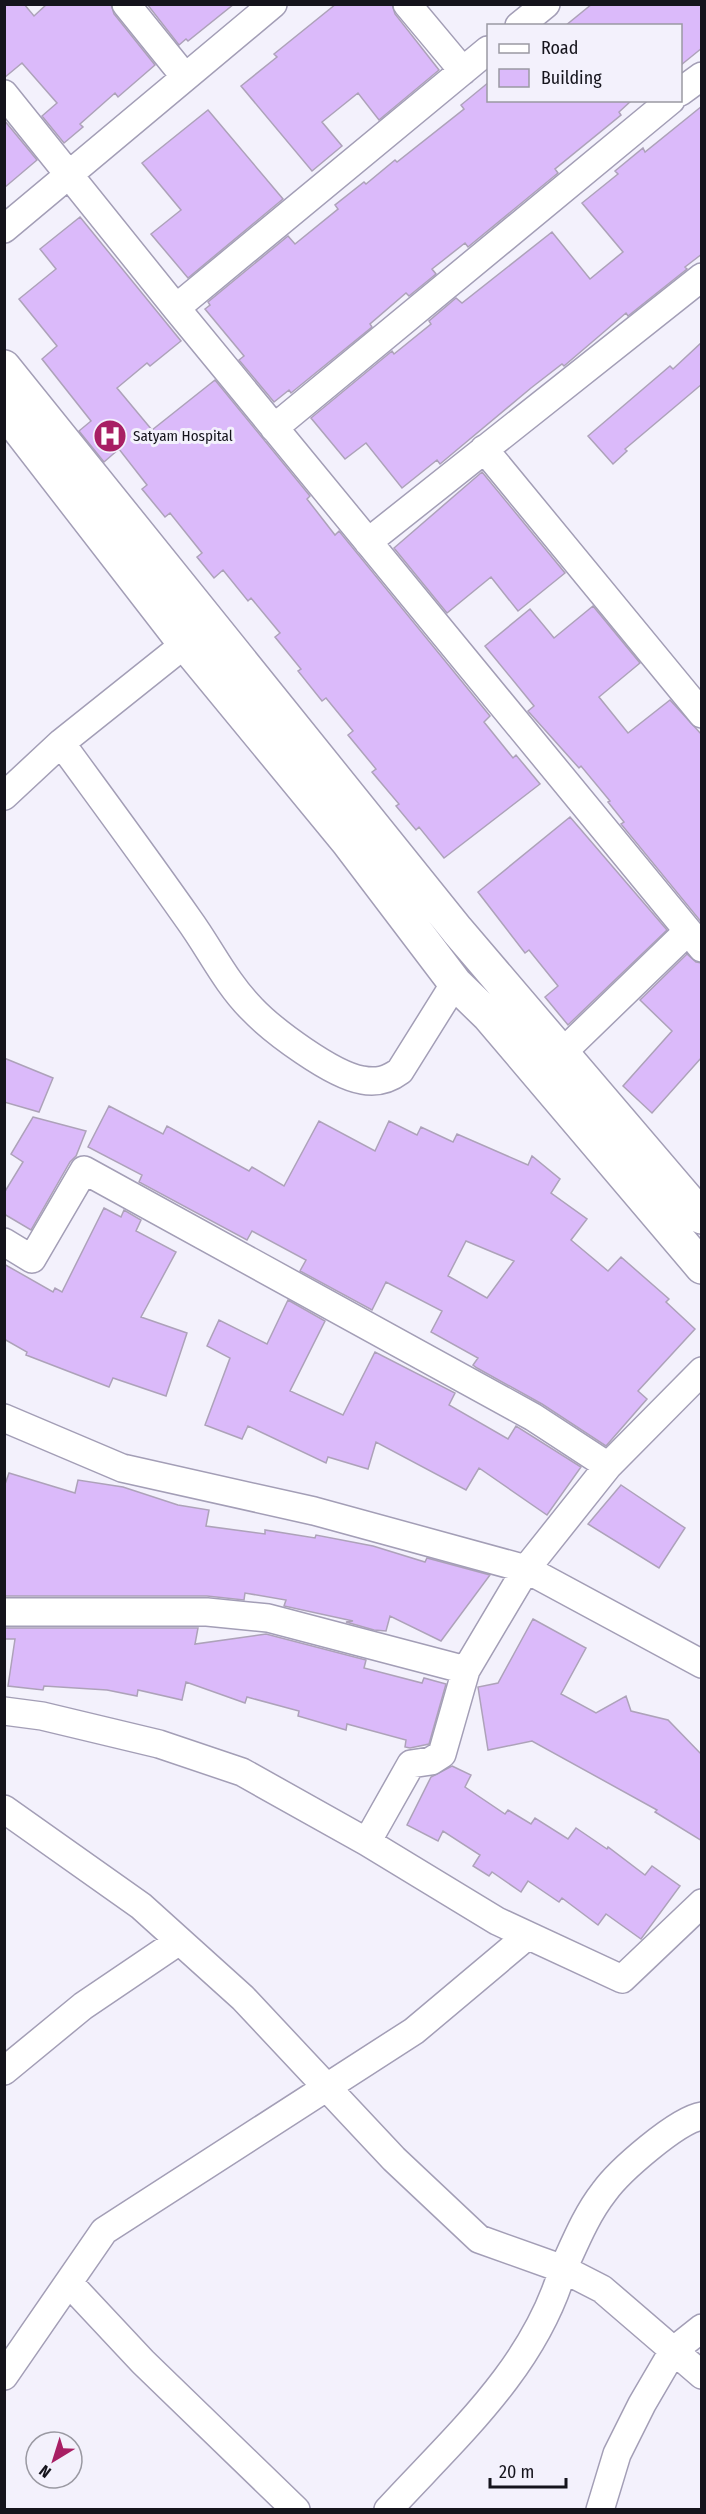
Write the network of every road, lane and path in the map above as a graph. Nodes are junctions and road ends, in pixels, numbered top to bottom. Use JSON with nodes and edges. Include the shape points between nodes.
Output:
{"nodes":[{"id":1,"x":126,"y":4,"type":"edge"},
{"id":2,"x":273,"y":4,"type":"edge"},
{"id":3,"x":407,"y":4,"type":"edge"},
{"id":4,"x":546,"y":4,"type":"edge"},
{"id":5,"x":521,"y":24,"type":"edge"},
{"id":6,"x":487,"y":52,"type":"edge"},
{"id":7,"x":463,"y":71,"type":"junction"},
{"id":8,"x":702,"y":76,"type":"edge"},
{"id":9,"x":185,"y":77,"type":"junction"},
{"id":10,"x":682,"y":91,"type":"edge"},
{"id":11,"x":4,"y":94,"type":"edge"},
{"id":12,"x":669,"y":102,"type":"edge"},
{"id":13,"x":70,"y":173,"type":"junction"},
{"id":14,"x":4,"y":229,"type":"edge"},
{"id":15,"x":702,"y":277,"type":"edge"},
{"id":16,"x":176,"y":308,"type":"junction"},
{"id":17,"x":4,"y":368,"type":"edge"},
{"id":18,"x":4,"y":410,"type":"edge"},
{"id":19,"x":274,"y":428,"type":"junction"},
{"id":20,"x":484,"y":449,"type":"junction"},
{"id":21,"x":368,"y":542,"type":"junction"},
{"id":22,"x":185,"y":644,"type":"junction"},
{"id":23,"x":702,"y":714,"type":"edge"},
{"id":24,"x":61,"y":743,"type":"junction"},
{"id":25,"x":4,"y":796,"type":"edge"},
{"id":26,"x":695,"y":939,"type":"edge"},
{"id":27,"x":455,"y":982,"type":"junction"},
{"id":28,"x":563,"y":1052,"type":"junction"},
{"id":29,"x":702,"y":1217,"type":"edge"},
{"id":30,"x":4,"y":1242,"type":"edge"},
{"id":31,"x":699,"y":1260,"type":"edge"},
{"id":32,"x":702,"y":1371,"type":"edge"},
{"id":33,"x":4,"y":1418,"type":"edge"},
{"id":34,"x":608,"y":1466,"type":"junction"},
{"id":35,"x":530,"y":1563,"type":"junction"},
{"id":36,"x":4,"y":1612,"type":"edge"},
{"id":37,"x":702,"y":1664,"type":"edge"},
{"id":38,"x":466,"y":1670,"type":"junction"},
{"id":39,"x":4,"y":1711,"type":"edge"},
{"id":40,"x":4,"y":1809,"type":"edge"},
{"id":41,"x":366,"y":1842,"type":"junction"},
{"id":42,"x":702,"y":1903,"type":"edge"},
{"id":43,"x":527,"y":1936,"type":"junction"},
{"id":44,"x":179,"y":1941,"type":"junction"},
{"id":45,"x":4,"y":2071,"type":"edge"},
{"id":46,"x":327,"y":2088,"type":"junction"},
{"id":47,"x":702,"y":2116,"type":"edge"},
{"id":48,"x":563,"y":2269,"type":"junction"},
{"id":49,"x":69,"y":2283,"type":"junction"},
{"id":50,"x":702,"y":2328,"type":"edge"},
{"id":51,"x":673,"y":2351,"type":"junction"},
{"id":52,"x":702,"y":2375,"type":"edge"},
{"id":53,"x":4,"y":2376,"type":"edge"},
{"id":54,"x":296,"y":2510,"type":"edge"},
{"id":55,"x":388,"y":2510,"type":"edge"},
{"id":56,"x":600,"y":2510,"type":"edge"}],
"edges":[{"from":1,"to":9,"type":"street"},
{"from":2,"to":9,"type":"street"},
{"from":3,"to":7,"type":"street"},
{"from":4,"to":5,"type":"street"},
{"from":6,"to":7,"type":"street"},
{"from":7,"to":16,"type":"street"},
{"from":8,"to":10,"type":"street"},
{"from":9,"to":13,"type":"street"},
{"from":11,"to":13,"type":"street"},
{"from":12,"to":19,"type":"street"},
{"from":13,"to":14,"type":"street"},
{"from":13,"to":16,"type":"street"},
{"from":15,"to":20,"type":"street"},
{"from":16,"to":19,"type":"street"},
{"from":17,"to":28,"type":"street","via":[[457,930]]},
{"from":18,"to":22,"type":"street"},
{"from":19,"to":21,"type":"street"},
{"from":20,"to":21,"type":"street"},
{"from":20,"to":23,"type":"street"},
{"from":21,"to":26,"type":"street"},
{"from":22,"to":24,"type":"street"},
{"from":22,"to":27,"type":"street","via":[[348,842]]},
{"from":24,"to":25,"type":"street"},
{"from":24,"to":27,"type":"street","via":[[191,922],[230,984],[251,1008],[296,1046],[359,1080],[390,1079],[400,1071]]},
{"from":26,"to":28,"type":"street"},
{"from":27,"to":31,"type":"street","via":[[489,1016]]},
{"from":28,"to":29,"type":"street"},
{"from":30,"to":34,"type":"street","via":[[32,1259],[84,1170],[533,1417]]},
{"from":32,"to":34,"type":"street"},
{"from":33,"to":35,"type":"street","via":[[122,1468]]},
{"from":34,"to":35,"type":"street"},
{"from":35,"to":37,"type":"street"},
{"from":35,"to":38,"type":"street"},
{"from":36,"to":38,"type":"street","via":[[207,1612],[268,1618]]},
{"from":38,"to":41,"type":"street","via":[[442,1754],[431,1761],[411,1764]]},
{"from":39,"to":41,"type":"street","via":[[42,1716],[159,1744],[242,1772]]},
{"from":40,"to":44,"type":"street","via":[[141,1906]]},
{"from":41,"to":43,"type":"street"},
{"from":42,"to":43,"type":"street","via":[[622,1978]]},
{"from":43,"to":46,"type":"street","via":[[414,2031]]},
{"from":44,"to":45,"type":"street","via":[[83,2006]]},
{"from":44,"to":46,"type":"street","via":[[243,1998]]},
{"from":46,"to":48,"type":"street","via":[[394,2159],[479,2239]]},
{"from":46,"to":49,"type":"street","via":[[104,2231]]},
{"from":47,"to":48,"type":"street","via":[[662,2137],[604,2191]]},
{"from":48,"to":51,"type":"street","via":[[602,2289]]},
{"from":48,"to":55,"type":"street","via":[[554,2298],[528,2350],[490,2402]]},
{"from":49,"to":53,"type":"street"},
{"from":49,"to":54,"type":"street","via":[[143,2362]]},
{"from":50,"to":51,"type":"street"},
{"from":51,"to":52,"type":"street"},
{"from":51,"to":56,"type":"street","via":[[617,2454]]}]}
